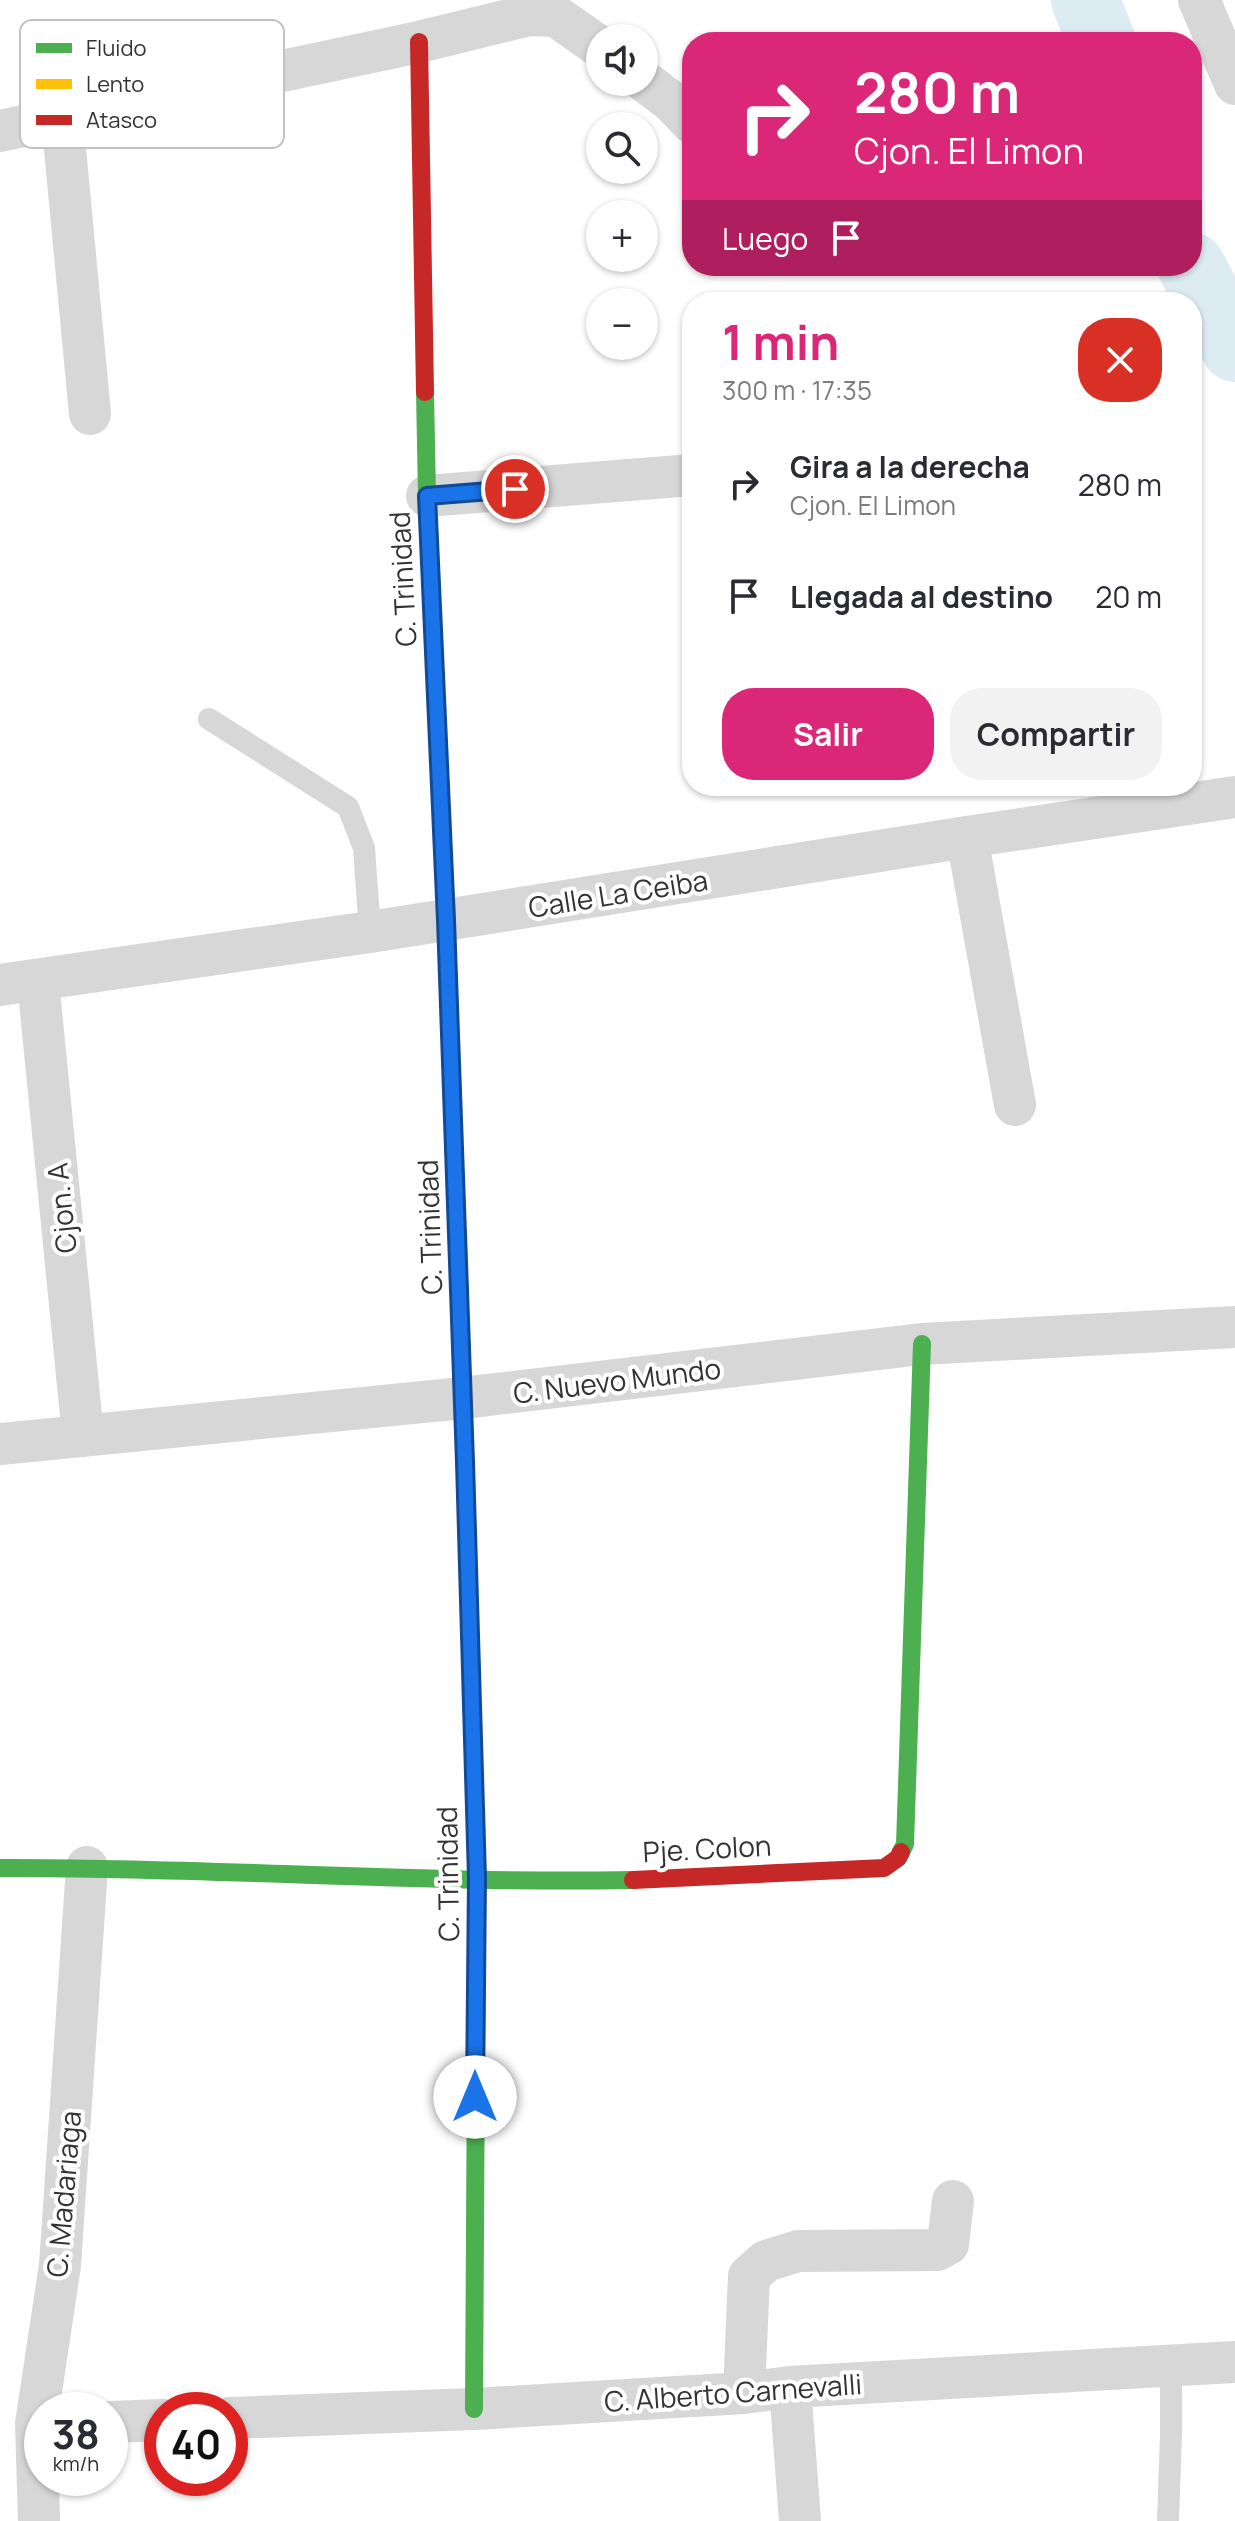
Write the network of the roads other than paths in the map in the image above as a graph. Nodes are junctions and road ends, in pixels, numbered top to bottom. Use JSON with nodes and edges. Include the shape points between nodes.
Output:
{"nodes":[{"id":1,"x":1199,"y":0,"type":"edge"},
{"id":2,"x":586,"y":37,"type":"edge"},
{"id":3,"x":419,"y":42,"type":"junction"},
{"id":4,"x":284,"y":70,"type":"edge"},
{"id":5,"x":1235,"y":82,"type":"edge"},
{"id":6,"x":658,"y":92,"type":"edge"},
{"id":7,"x":682,"y":112,"type":"edge"},
{"id":8,"x":20,"y":126,"type":"edge"},
{"id":9,"x":0,"y":131,"type":"edge"},
{"id":10,"x":65,"y":148,"type":"edge"},
{"id":11,"x":90,"y":414,"type":"dead end"},
{"id":12,"x":682,"y":476,"type":"edge"},
{"id":13,"x":427,"y":496,"type":"junction"},
{"id":14,"x":209,"y":719,"type":"dead end"},
{"id":15,"x":1235,"y":797,"type":"edge"},
{"id":16,"x":967,"y":837,"type":"junction"},
{"id":17,"x":446,"y":920,"type":"junction"},
{"id":18,"x":370,"y":932,"type":"junction"},
{"id":19,"x":19,"y":983,"type":"edge"},
{"id":20,"x":1015,"y":1105,"type":"dead end"},
{"id":21,"x":1235,"y":1327,"type":"edge"},
{"id":22,"x":922,"y":1344,"type":"junction"},
{"id":23,"x":463,"y":1398,"type":"junction"},
{"id":24,"x":83,"y":1436,"type":"junction"},
{"id":25,"x":0,"y":1444,"type":"edge"},
{"id":26,"x":87,"y":1867,"type":"junction"},
{"id":27,"x":0,"y":1868,"type":"edge"},
{"id":28,"x":477,"y":1878,"type":"junction"},
{"id":29,"x":953,"y":2201,"type":"dead end"},
{"id":30,"x":1235,"y":2362,"type":"edge"},
{"id":31,"x":1171,"y":2367,"type":"junction"},
{"id":32,"x":790,"y":2387,"type":"junction"},
{"id":33,"x":33,"y":2392,"type":"edge"},
{"id":34,"x":744,"y":2393,"type":"junction"},
{"id":35,"x":474,"y":2409,"type":"junction"},
{"id":36,"x":248,"y":2417,"type":"edge"},
{"id":37,"x":36,"y":2496,"type":"edge"},
{"id":38,"x":39,"y":2521,"type":"edge"},
{"id":39,"x":800,"y":2521,"type":"edge"},
{"id":40,"x":1168,"y":2521,"type":"edge"}],
"edges":[{"from":1,"to":5,"type":"street"},
{"from":2,"to":3,"type":"street","via":[[556,16],[529,15]]},
{"from":3,"to":4,"type":"street"},
{"from":3,"to":13,"type":"street","name":"C. Trinidad"},
{"from":6,"to":7,"type":"street"},
{"from":8,"to":9,"type":"street"},
{"from":10,"to":11,"type":"street"},
{"from":12,"to":13,"type":"street"},
{"from":13,"to":17,"type":"street","name":"C. Trinidad"},
{"from":14,"to":18,"type":"lane","via":[[348,807],[364,848]]},
{"from":15,"to":16,"type":"street","name":"Calle La Ceiba"},
{"from":16,"to":17,"type":"street","name":"Calle La Ceiba"},
{"from":16,"to":20,"type":"street"},
{"from":17,"to":18,"type":"street","name":"Calle La Ceiba"},
{"from":17,"to":23,"type":"street","name":"C. Trinidad"},
{"from":18,"to":19,"type":"street","name":"Calle La Ceiba"},
{"from":19,"to":24,"type":"street","name":"Cjon. A"},
{"from":21,"to":22,"type":"street","name":"C. Nuevo Mundo"},
{"from":22,"to":23,"type":"street","name":"C. Nuevo Mundo"},
{"from":22,"to":28,"type":"street","name":"Pje. Colon","via":[[905,1844],[898,1858],[884,1868],[821,1871],[630,1880]]},
{"from":23,"to":24,"type":"street","name":"C. Nuevo Mundo"},
{"from":23,"to":28,"type":"street","name":"C. Trinidad"},
{"from":24,"to":25,"type":"street","name":"C. Nuevo Mundo"},
{"from":26,"to":27,"type":"street","name":"Pje. Colon"},
{"from":26,"to":28,"type":"street","name":"Pje. Colon"},
{"from":26,"to":33,"type":"street","name":"C. Madariaga","via":[[60,2265]]},
{"from":28,"to":35,"type":"street","name":"C. Trinidad"},
{"from":29,"to":34,"type":"street","via":[[948,2244],[937,2250],[798,2251],[766,2261],[749,2276]]},
{"from":30,"to":31,"type":"street","name":"C. Alberto Carnevalli"},
{"from":31,"to":32,"type":"street","name":"C. Alberto Carnevalli"},
{"from":31,"to":40,"type":"lane"},
{"from":32,"to":34,"type":"street","name":"C. Alberto Carnevalli"},
{"from":32,"to":39,"type":"street"},
{"from":34,"to":35,"type":"street","name":"C. Alberto Carnevalli"},
{"from":35,"to":36,"type":"street","name":"C. Alberto Carnevalli"},
{"from":37,"to":38,"type":"street","name":"C. Madariaga"}]}
